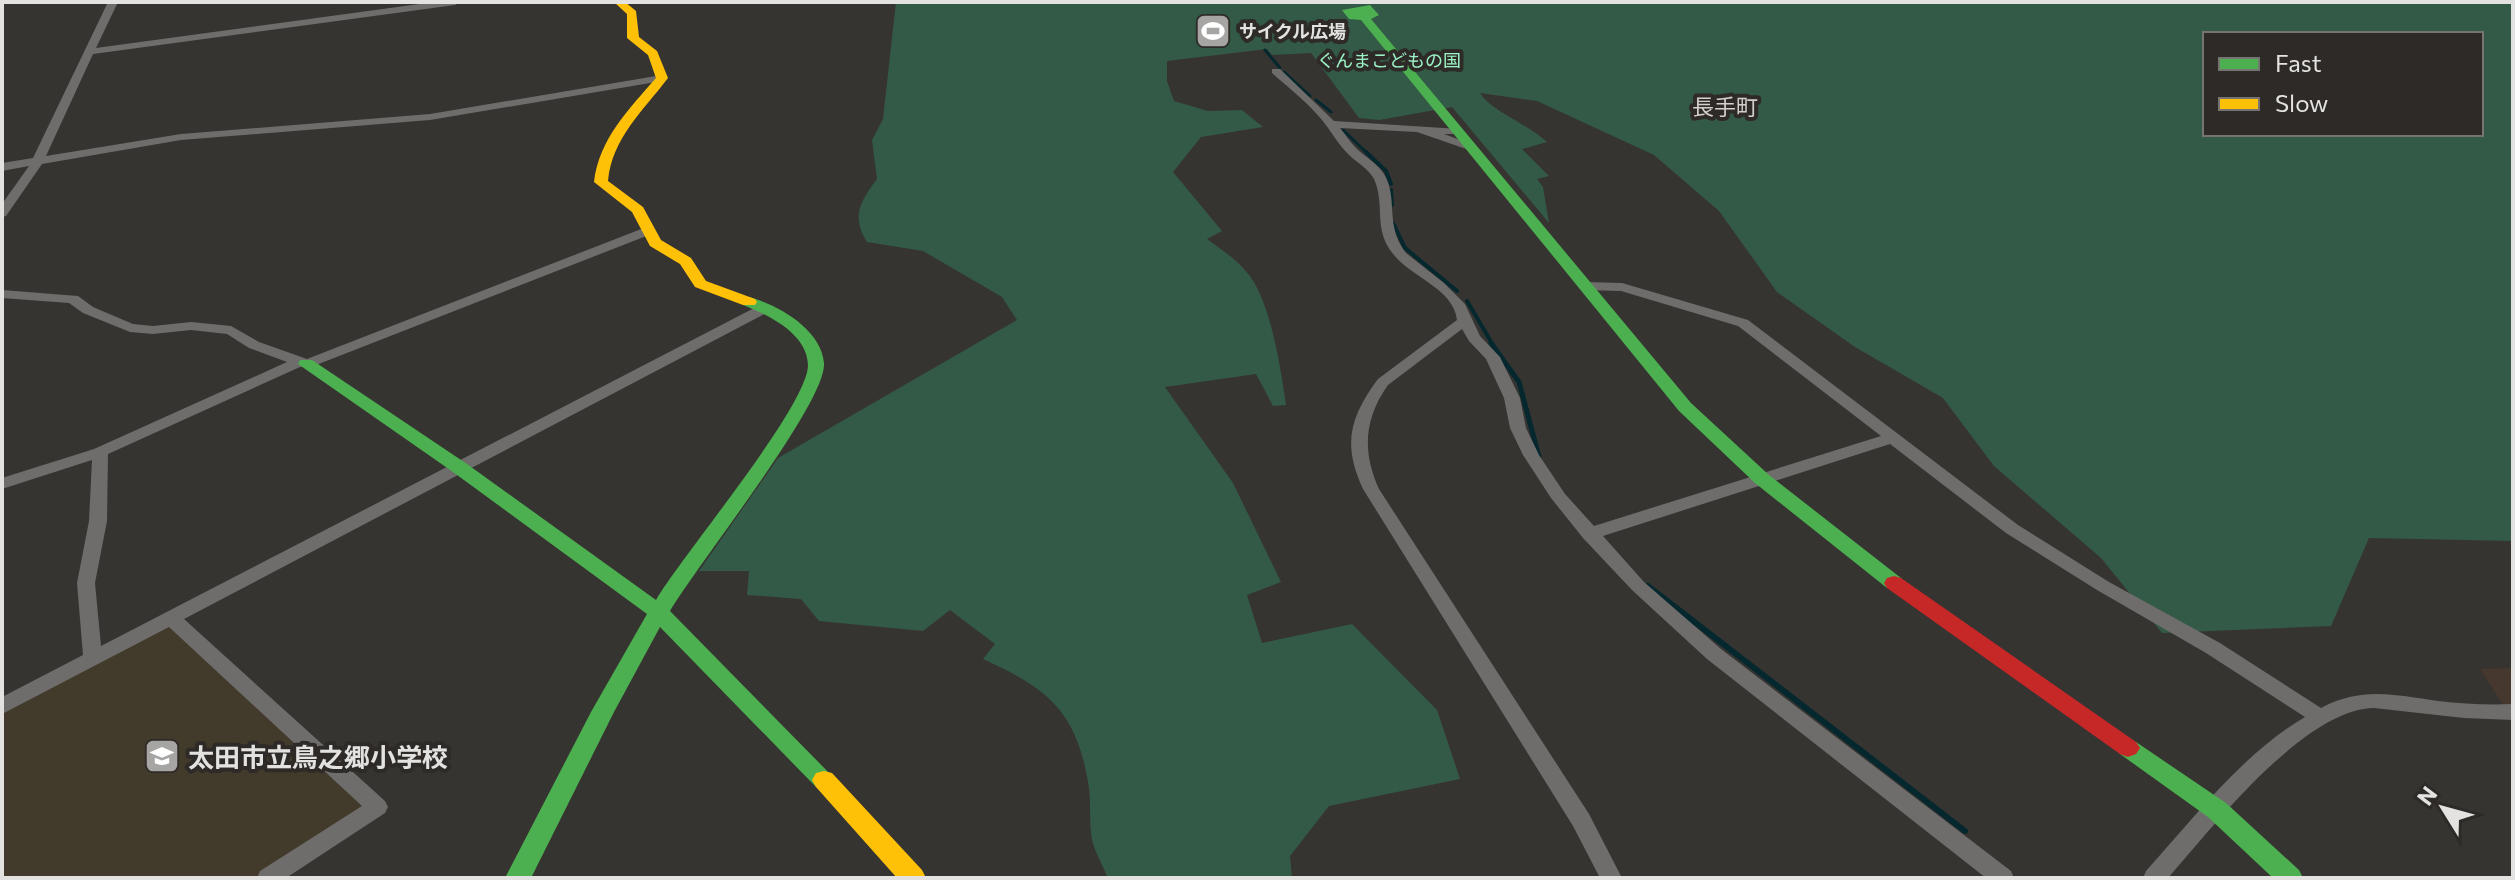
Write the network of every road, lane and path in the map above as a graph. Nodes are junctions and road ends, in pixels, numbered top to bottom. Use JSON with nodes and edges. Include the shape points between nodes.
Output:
{"nodes":[{"id":1,"x":113,"y":2,"type":"edge"},
{"id":2,"x":455,"y":2,"type":"edge"},
{"id":3,"x":619,"y":2,"type":"edge"},
{"id":4,"x":1358,"y":9,"type":"edge"},
{"id":5,"x":88,"y":52,"type":"junction"},
{"id":6,"x":1276,"y":71,"type":"dead end"},
{"id":7,"x":662,"y":78,"type":"junction"},
{"id":8,"x":1333,"y":124,"type":"junction"},
{"id":9,"x":1418,"y":129,"type":"junction"},
{"id":10,"x":1459,"y":132,"type":"junction"},
{"id":11,"x":1472,"y":148,"type":"junction"},
{"id":12,"x":38,"y":161,"type":"junction"},
{"id":13,"x":2,"y":167,"type":"edge"},
{"id":14,"x":2,"y":213,"type":"edge"},
{"id":15,"x":649,"y":230,"type":"junction"},
{"id":16,"x":1585,"y":286,"type":"junction"},
{"id":17,"x":2,"y":294,"type":"edge"},
{"id":18,"x":765,"y":308,"type":"junction"},
{"id":19,"x":1464,"y":321,"type":"junction"},
{"id":20,"x":304,"y":363,"type":"junction"},
{"id":21,"x":1895,"y":437,"type":"junction"},
{"id":22,"x":100,"y":452,"type":"junction"},
{"id":23,"x":460,"y":468,"type":"junction"},
{"id":24,"x":1762,"y":479,"type":"junction"},
{"id":25,"x":2,"y":484,"type":"edge"},
{"id":26,"x":1589,"y":534,"type":"junction"},
{"id":27,"x":658,"y":612,"type":"junction"},
{"id":28,"x":172,"y":619,"type":"junction"},
{"id":29,"x":93,"y":659,"type":"junction"},
{"id":30,"x":2,"y":706,"type":"edge"},
{"id":31,"x":2513,"y":712,"type":"edge"},
{"id":32,"x":2318,"y":716,"type":"junction"},
{"id":33,"x":2217,"y":810,"type":"junction"},
{"id":34,"x":268,"y":878,"type":"edge"},
{"id":35,"x":518,"y":878,"type":"edge"},
{"id":36,"x":913,"y":878,"type":"edge"},
{"id":37,"x":1611,"y":878,"type":"edge"},
{"id":38,"x":2003,"y":878,"type":"edge"},
{"id":39,"x":2154,"y":878,"type":"edge"},
{"id":40,"x":2290,"y":878,"type":"edge"}],
"edges":[{"from":1,"to":5,"type":"street"},
{"from":2,"to":5,"type":"street"},
{"from":3,"to":7,"type":"street","via":[[632,13],[633,38],[653,53]]},
{"from":4,"to":10,"type":"street"},
{"from":5,"to":12,"type":"street"},
{"from":6,"to":8,"type":"street"},
{"from":7,"to":12,"type":"street","via":[[430,117],[181,137]]},
{"from":7,"to":15,"type":"street","via":[[623,124],[600,178],[638,210]]},
{"from":8,"to":9,"type":"street"},
{"from":8,"to":19,"type":"street","via":[[1381,178],[1384,228],[1395,248],[1455,299]]},
{"from":9,"to":10,"type":"street"},
{"from":9,"to":11,"type":"street"},
{"from":10,"to":11,"type":"street"},
{"from":11,"to":16,"type":"street"},
{"from":12,"to":13,"type":"street"},
{"from":12,"to":14,"type":"street"},
{"from":15,"to":18,"type":"street","via":[[655,243],[686,261],[700,284]]},
{"from":15,"to":20,"type":"street"},
{"from":16,"to":21,"type":"street","via":[[1622,287],[1743,323]]},
{"from":16,"to":24,"type":"street","via":[[1685,407]]},
{"from":17,"to":20,"type":"street","via":[[73,299],[130,328],[231,330],[254,345]]},
{"from":18,"to":23,"type":"street"},
{"from":18,"to":27,"type":"street","via":[[811,344],[817,368],[776,443]]},
{"from":19,"to":26,"type":"street","via":[[1493,357],[1531,455]]},
{"from":19,"to":37,"type":"street","via":[[1374,394],[1356,441],[1360,468],[1581,820]]},
{"from":20,"to":22,"type":"street"},
{"from":20,"to":23,"type":"street"},
{"from":21,"to":24,"type":"street"},
{"from":21,"to":32,"type":"street","via":[[2012,529]]},
{"from":22,"to":25,"type":"street"},
{"from":22,"to":29,"type":"street","via":[[98,521],[86,583]]},
{"from":23,"to":27,"type":"street"},
{"from":23,"to":28,"type":"street"},
{"from":24,"to":26,"type":"street"},
{"from":24,"to":33,"type":"street","via":[[1958,630]]},
{"from":26,"to":38,"type":"street","via":[[1714,654]]},
{"from":27,"to":35,"type":"street"},
{"from":27,"to":36,"type":"street","via":[[794,746]]},
{"from":28,"to":29,"type":"street"},
{"from":28,"to":34,"type":"street","via":[[377,807]]},
{"from":29,"to":30,"type":"street"},
{"from":31,"to":32,"type":"street","via":[[2362,701]]},
{"from":32,"to":33,"type":"street"},
{"from":33,"to":39,"type":"street"},
{"from":33,"to":40,"type":"street"}]}
